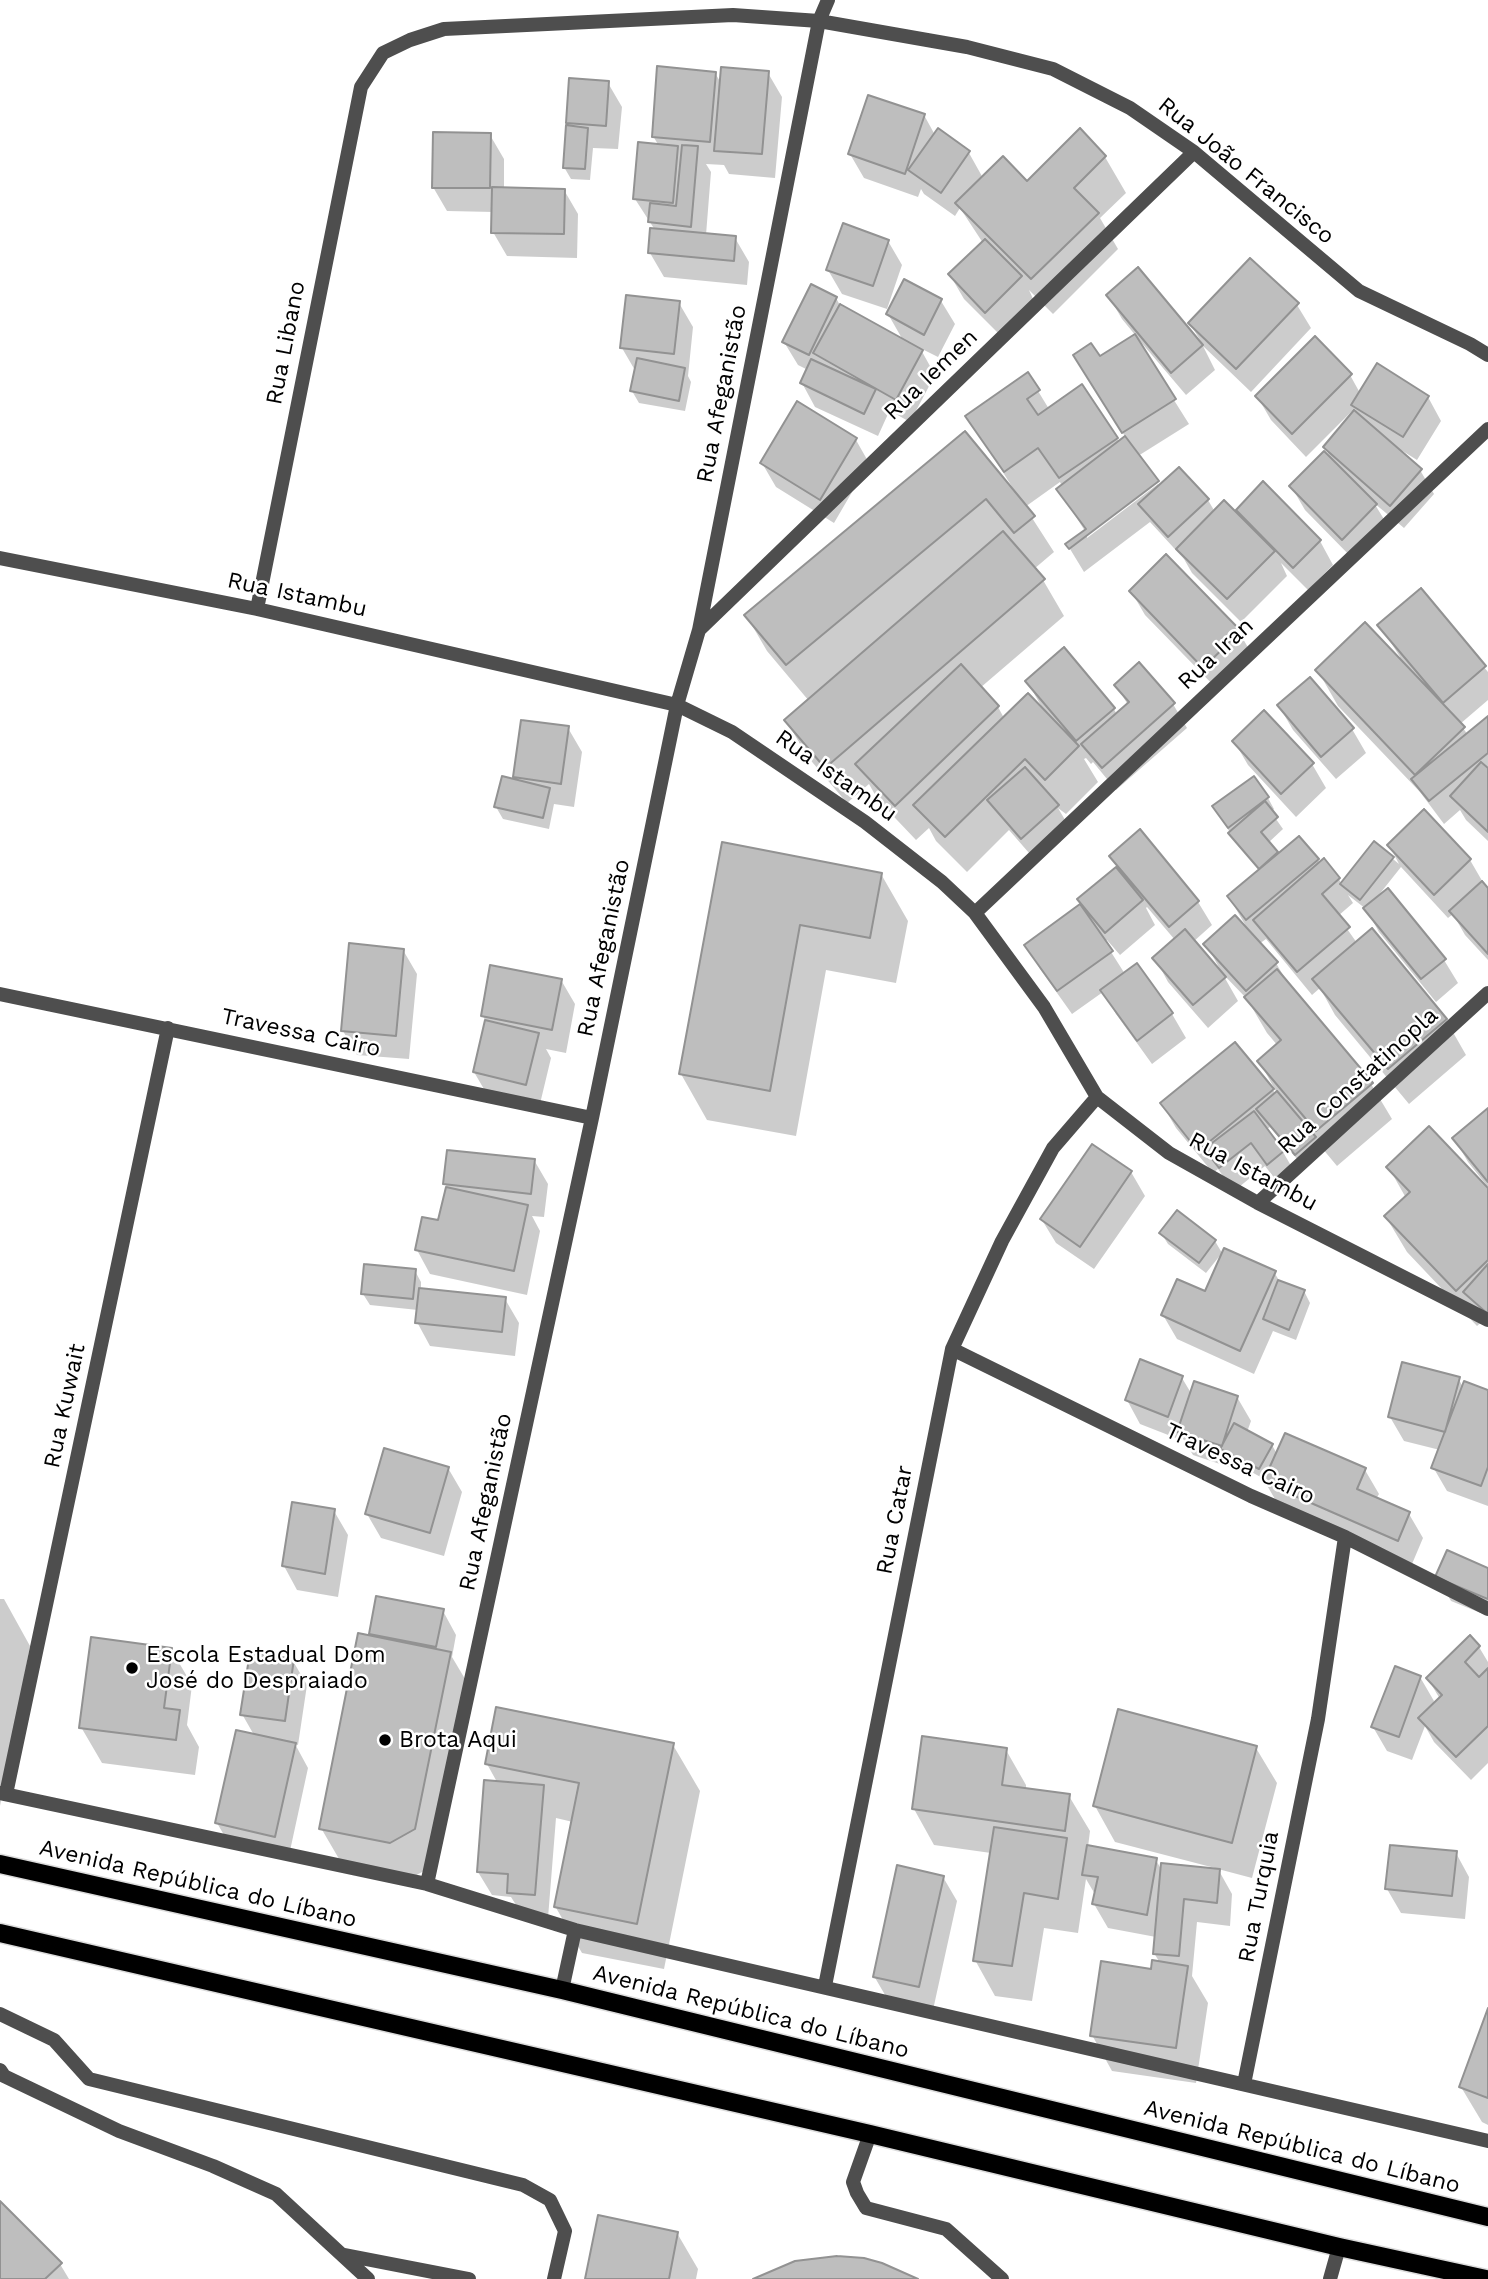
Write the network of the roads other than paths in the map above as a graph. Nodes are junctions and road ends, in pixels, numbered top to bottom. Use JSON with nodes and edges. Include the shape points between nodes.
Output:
{"nodes":[{"id":1,"x":828,"y":0,"type":"edge"},
{"id":2,"x":819,"y":21,"type":"junction"},
{"id":3,"x":360,"y":87,"type":"joint"},
{"id":4,"x":1194,"y":152,"type":"junction"},
{"id":5,"x":1488,"y":355,"type":"edge"},
{"id":6,"x":1488,"y":429,"type":"edge"},
{"id":7,"x":0,"y":558,"type":"edge"},
{"id":8,"x":257,"y":609,"type":"junction"},
{"id":9,"x":699,"y":630,"type":"junction"},
{"id":10,"x":677,"y":705,"type":"junction"},
{"id":11,"x":975,"y":913,"type":"junction"},
{"id":12,"x":1488,"y":993,"type":"edge"},
{"id":13,"x":0,"y":994,"type":"edge"},
{"id":14,"x":168,"y":1028,"type":"junction"},
{"id":15,"x":1097,"y":1097,"type":"junction"},
{"id":16,"x":592,"y":1118,"type":"junction"},
{"id":17,"x":1258,"y":1203,"type":"junction"},
{"id":18,"x":1488,"y":1320,"type":"edge"},
{"id":19,"x":952,"y":1349,"type":"junction"},
{"id":20,"x":1345,"y":1537,"type":"junction"},
{"id":21,"x":1488,"y":1609,"type":"edge"},
{"id":22,"x":3,"y":1794,"type":"edge"},
{"id":23,"x":0,"y":1864,"type":"edge"},
{"id":24,"x":427,"y":1884,"type":"junction"},
{"id":25,"x":575,"y":1930,"type":"junction"},
{"id":26,"x":0,"y":1933,"type":"edge"},
{"id":27,"x":825,"y":1986,"type":"junction"},
{"id":28,"x":562,"y":1990,"type":"junction"},
{"id":29,"x":0,"y":2014,"type":"edge"},
{"id":30,"x":0,"y":2070,"type":"edge"},
{"id":31,"x":1244,"y":2084,"type":"junction"},
{"id":32,"x":870,"y":2134,"type":"junction"},
{"id":33,"x":1488,"y":2141,"type":"edge"},
{"id":34,"x":1488,"y":2217,"type":"edge"},
{"id":35,"x":1339,"y":2247,"type":"junction"},
{"id":36,"x":343,"y":2255,"type":"junction"},
{"id":37,"x":368,"y":2279,"type":"edge"},
{"id":38,"x":470,"y":2279,"type":"edge"},
{"id":39,"x":554,"y":2279,"type":"edge"},
{"id":40,"x":1002,"y":2279,"type":"edge"},
{"id":41,"x":1330,"y":2279,"type":"edge"},
{"id":42,"x":1486,"y":2279,"type":"edge"}],
"edges":[{"from":1,"to":2,"type":"street","name":"Rua Afeganistão"},
{"from":2,"to":3,"type":"street","name":"Rua João Francisco","via":[[733,15],[444,29],[383,53]]},
{"from":2,"to":4,"type":"street","name":"Rua João Francisco","via":[[967,47],[1054,69],[1130,108]]},
{"from":2,"to":9,"type":"street","name":"Rua Afeganistão"},
{"from":3,"to":8,"type":"street","name":"Rua Libano"},
{"from":4,"to":5,"type":"street","name":"Rua João Francisco","via":[[1359,291]]},
{"from":4,"to":9,"type":"street","name":"Rua Iemen"},
{"from":6,"to":11,"type":"street","name":"Rua Iran"},
{"from":7,"to":8,"type":"street","name":"Rua Istambu"},
{"from":8,"to":10,"type":"street","name":"Rua Istambu"},
{"from":9,"to":10,"type":"street","name":"Rua Afeganistão"},
{"from":10,"to":11,"type":"street","name":"Rua Istambu","via":[[732,732],[865,822]]},
{"from":10,"to":16,"type":"street","name":"Rua Afeganistão"},
{"from":11,"to":15,"type":"street","name":"Rua Istambu","via":[[1044,1007]]},
{"from":12,"to":17,"type":"street","name":"Rua Constatinopla"},
{"from":13,"to":14,"type":"street","name":"Travessa Cairo"},
{"from":14,"to":16,"type":"street","name":"Travessa Cairo"},
{"from":14,"to":22,"type":"street","name":"Rua Kuwait"},
{"from":15,"to":17,"type":"street","name":"Rua Istambu","via":[[1169,1153]]},
{"from":15,"to":19,"type":"street","name":"Rua Catar","via":[[1053,1148],[1002,1241]]},
{"from":16,"to":24,"type":"street","name":"Rua Afeganistão"},
{"from":17,"to":18,"type":"street","name":"Rua Istambu"},
{"from":19,"to":20,"type":"street","name":"Travessa Cairo","via":[[1251,1496]]},
{"from":19,"to":27,"type":"street","name":"Rua Catar"},
{"from":20,"to":21,"type":"street","name":"Travessa Cairo"},
{"from":20,"to":31,"type":"street","name":"Rua Turquia","via":[[1318,1718]]},
{"from":22,"to":24,"type":"street","name":"Avenida República do Líbano"},
{"from":23,"to":28,"type":"main road","name":"Avenida República do Líbano"},
{"from":24,"to":25,"type":"street","name":"Avenida República do Líbano"},
{"from":25,"to":27,"type":"street","name":"Avenida República do Líbano"},
{"from":25,"to":28,"type":"street"},
{"from":26,"to":32,"type":"main road"},
{"from":27,"to":31,"type":"street","name":"Avenida República do Líbano"},
{"from":28,"to":34,"type":"main road","name":"Avenida República do Líbano"},
{"from":29,"to":39,"type":"street","via":[[54,2040],[89,2079],[523,2185],[550,2200],[565,2231]]},
{"from":30,"to":36,"type":"street","via":[[119,2132],[276,2194]]},
{"from":31,"to":33,"type":"street","name":"Avenida República do Líbano"},
{"from":32,"to":35,"type":"main road"},
{"from":32,"to":40,"type":"street","via":[[853,2182],[866,2208],[946,2229]]},
{"from":35,"to":41,"type":"street"},
{"from":35,"to":42,"type":"main road"},
{"from":36,"to":37,"type":"street"},
{"from":36,"to":38,"type":"street"}]}
